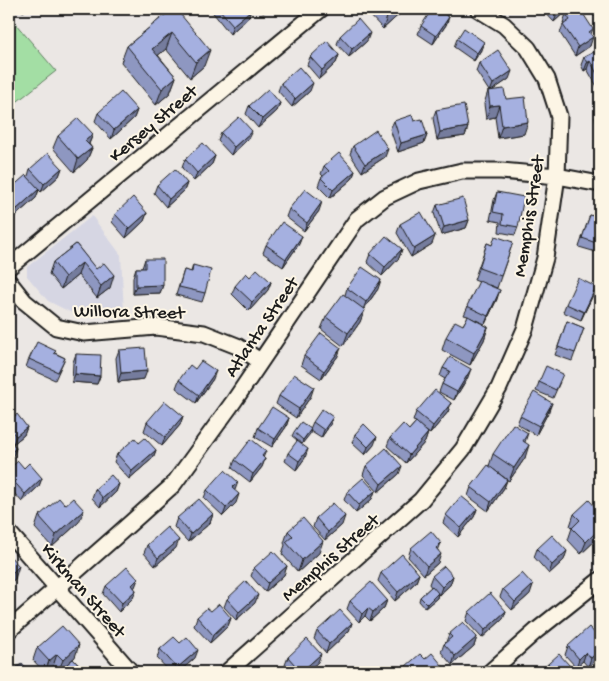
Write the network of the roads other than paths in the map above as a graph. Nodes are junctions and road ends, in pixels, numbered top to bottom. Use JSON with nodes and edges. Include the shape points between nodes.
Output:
{"nodes":[{"id":1,"x":321,"y":9,"type":"edge"},
{"id":2,"x":478,"y":9,"type":"edge"},
{"id":3,"x":557,"y":176,"type":"junction"},
{"id":4,"x":600,"y":184,"type":"edge"},
{"id":5,"x":9,"y":267,"type":"edge"},
{"id":6,"x":9,"y":282,"type":"edge"},
{"id":7,"x":260,"y":361,"type":"junction"},
{"id":8,"x":9,"y":533,"type":"edge"},
{"id":9,"x":600,"y":580,"type":"edge"},
{"id":10,"x":57,"y":587,"type":"junction"},
{"id":11,"x":9,"y":630,"type":"edge"},
{"id":12,"x":131,"y":672,"type":"edge"},
{"id":13,"x":227,"y":672,"type":"edge"},
{"id":14,"x":490,"y":672,"type":"edge"}],
"edges":[{"from":1,"to":5,"type":"street","name":"Kersey Street"},
{"from":2,"to":3,"type":"street","name":"Memphis Street","via":[[504,25],[528,48],[547,79],[559,116]]},
{"from":3,"to":4,"type":"street","name":"Atlanta Street"},
{"from":3,"to":7,"type":"street","name":"Atlanta Street","via":[[462,170],[420,181],[386,197],[357,219]]},
{"from":3,"to":13,"type":"street","name":"Memphis Street","via":[[545,258],[525,328],[500,388],[463,449],[421,500]]},
{"from":6,"to":7,"type":"street","name":"Willora Street","via":[[24,301],[56,326],[84,333],[156,327],[204,333],[237,346]]},
{"from":7,"to":10,"type":"street","name":"Atlanta Street","via":[[173,484]]},
{"from":8,"to":10,"type":"street","name":"Kirkman Street"},
{"from":9,"to":14,"type":"street"},
{"from":10,"to":11,"type":"street","name":"Atlanta Street"},
{"from":10,"to":12,"type":"street","name":"Kirkman Street"}]}
